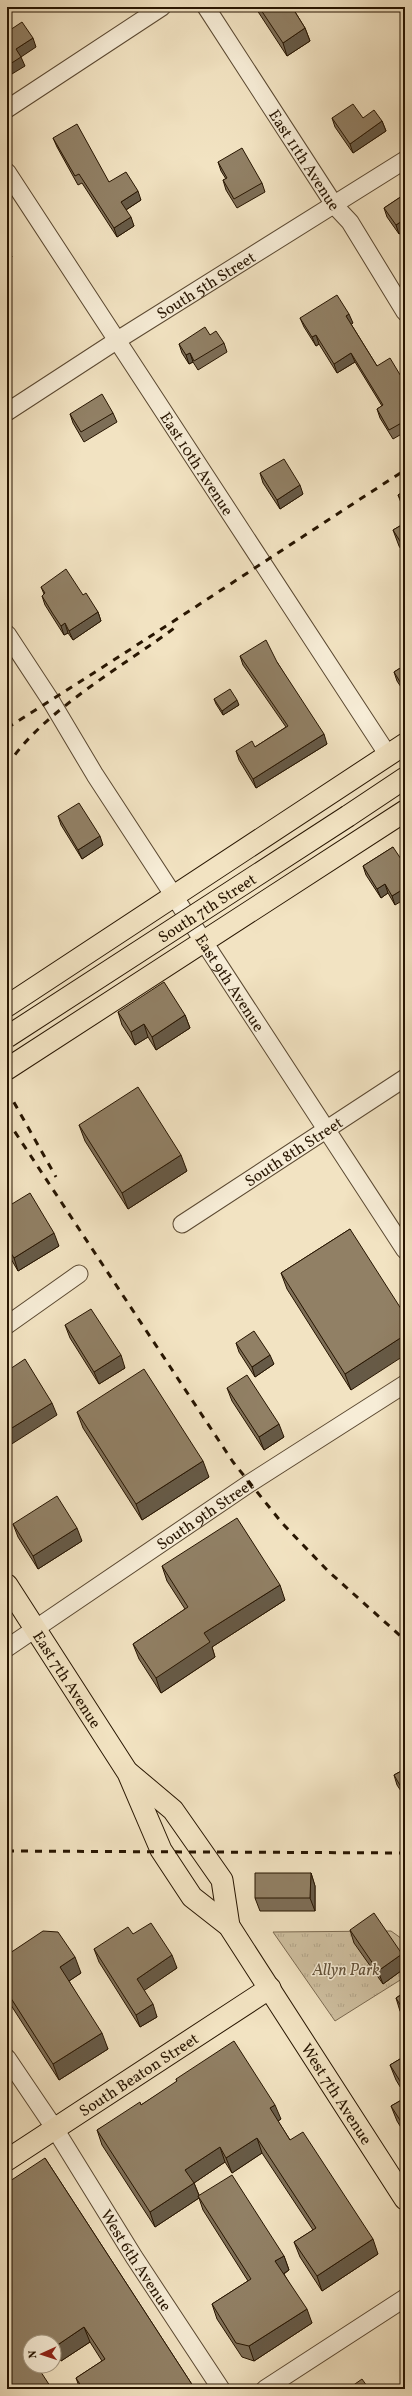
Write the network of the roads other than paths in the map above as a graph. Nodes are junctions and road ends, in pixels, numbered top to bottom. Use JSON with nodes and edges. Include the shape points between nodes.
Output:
{"nodes":[{"id":1,"x":162,"y":7,"type":"edge"},
{"id":2,"x":206,"y":7,"type":"edge"},
{"id":3,"x":7,"y":109,"type":"edge"},
{"id":4,"x":405,"y":160,"type":"edge"},
{"id":5,"x":7,"y":172,"type":"edge"},
{"id":6,"x":335,"y":206,"type":"junction"},
{"id":7,"x":405,"y":312,"type":"edge"},
{"id":8,"x":116,"y":341,"type":"junction"},
{"id":9,"x":7,"y":412,"type":"edge"},
{"id":10,"x":7,"y":634,"type":"edge"},
{"id":11,"x":405,"y":744,"type":"edge"},
{"id":12,"x":388,"y":755,"type":"junction"},
{"id":13,"x":405,"y":778,"type":"edge"},
{"id":14,"x":405,"y":811,"type":"edge"},
{"id":15,"x":174,"y":895,"type":"junction"},
{"id":16,"x":204,"y":941,"type":"junction"},
{"id":17,"x":7,"y":1006,"type":"edge"},
{"id":18,"x":7,"y":1036,"type":"edge"},
{"id":19,"x":7,"y":1069,"type":"edge"},
{"id":20,"x":405,"y":1078,"type":"edge"},
{"id":21,"x":326,"y":1128,"type":"junction"},
{"id":22,"x":182,"y":1224,"type":"dead end"},
{"id":23,"x":405,"y":1250,"type":"edge"},
{"id":24,"x":79,"y":1274,"type":"dead end"},
{"id":25,"x":7,"y":1325,"type":"edge"},
{"id":26,"x":405,"y":1384,"type":"edge"},
{"id":27,"x":7,"y":1586,"type":"edge"},
{"id":28,"x":35,"y":1630,"type":"junction"},
{"id":29,"x":7,"y":1648,"type":"edge"},
{"id":30,"x":128,"y":1773,"type":"junction"},
{"id":31,"x":229,"y":1926,"type":"junction"},
{"id":32,"x":270,"y":1988,"type":"junction"},
{"id":33,"x":7,"y":2058,"type":"edge"},
{"id":34,"x":55,"y":2129,"type":"junction"},
{"id":35,"x":7,"y":2160,"type":"edge"},
{"id":36,"x":405,"y":2199,"type":"edge"},
{"id":37,"x":405,"y":2298,"type":"edge"},
{"id":38,"x":221,"y":2389,"type":"edge"},
{"id":39,"x":266,"y":2389,"type":"edge"}],
"edges":[{"from":1,"to":3,"type":"street"},
{"from":2,"to":6,"type":"street","name":"East 11th Avenue"},
{"from":4,"to":6,"type":"street","name":"South 5th Street"},
{"from":5,"to":8,"type":"street","name":"East 10th Avenue"},
{"from":6,"to":7,"type":"street","name":"East 11th Avenue","via":[[350,222]]},
{"from":6,"to":8,"type":"street","name":"South 5th Street"},
{"from":8,"to":9,"type":"street","name":"South 5th Street"},
{"from":8,"to":12,"type":"street","name":"East 10th Avenue"},
{"from":10,"to":15,"type":"street","name":"East 9th Avenue"},
{"from":11,"to":12,"type":"main road"},
{"from":12,"to":15,"type":"main road"},
{"from":13,"to":18,"type":"main road","name":"South 7th Street","bridge":true},
{"from":14,"to":16,"type":"main road"},
{"from":15,"to":16,"type":"street","name":"East 9th Avenue"},
{"from":15,"to":17,"type":"main road"},
{"from":16,"to":19,"type":"main road"},
{"from":16,"to":21,"type":"street","name":"East 9th Avenue"},
{"from":20,"to":21,"type":"street","name":"South 8th Street"},
{"from":21,"to":22,"type":"street","name":"South 8th Street"},
{"from":21,"to":23,"type":"street","name":"East 9th Avenue"},
{"from":24,"to":25,"type":"street"},
{"from":26,"to":28,"type":"street","name":"South 9th Street","via":[[250,1483]]},
{"from":27,"to":28,"type":"main road","name":"East 7th Avenue"},
{"from":28,"to":29,"type":"street","name":"South 9th Street"},
{"from":28,"to":30,"type":"main road","name":"East 7th Avenue"},
{"from":30,"to":31,"type":"main road","name":"East 7th Avenue","via":[[161,1850],[192,1897]]},
{"from":30,"to":31,"type":"main road","name":"East 7th Avenue","via":[[173,1810],[222,1880]]},
{"from":31,"to":32,"type":"main road","name":"East 7th Avenue"},
{"from":32,"to":34,"type":"main road","name":"South Beaton Street"},
{"from":32,"to":36,"type":"main road","name":"West 7th Avenue"},
{"from":33,"to":34,"type":"street","name":"West 6th Avenue"},
{"from":34,"to":35,"type":"main road","name":"South Beaton Street"},
{"from":34,"to":38,"type":"street","name":"West 6th Avenue","via":[[134,2257]]},
{"from":37,"to":39,"type":"street"}]}
